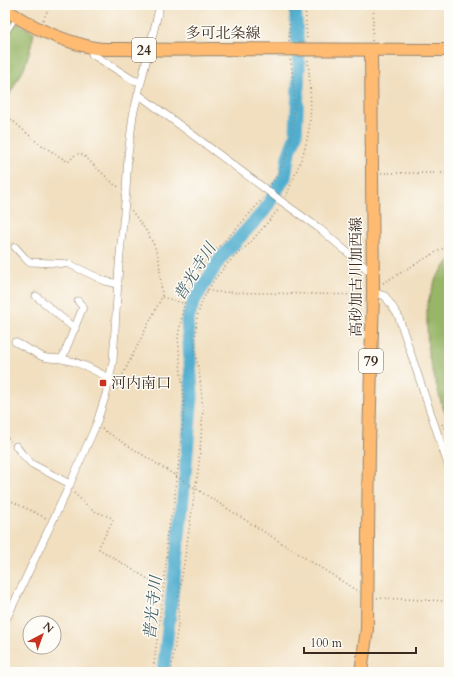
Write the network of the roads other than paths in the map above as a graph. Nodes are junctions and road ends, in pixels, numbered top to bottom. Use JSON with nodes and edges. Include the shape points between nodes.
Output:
{"nodes":[{"id":1,"x":160,"y":5,"type":"edge"},
{"id":2,"x":5,"y":9,"type":"edge"},
{"id":3,"x":17,"y":17,"type":"junction"},
{"id":4,"x":5,"y":36,"type":"edge"},
{"id":5,"x":92,"y":48,"type":"junction"},
{"id":6,"x":148,"y":50,"type":"junction"},
{"id":7,"x":371,"y":50,"type":"junction"},
{"id":8,"x":449,"y":50,"type":"edge"},
{"id":9,"x":140,"y":82,"type":"junction"},
{"id":10,"x":138,"y":94,"type":"junction"},
{"id":11,"x":15,"y":247,"type":"dead end"},
{"id":12,"x":118,"y":284,"type":"junction"},
{"id":13,"x":373,"y":287,"type":"junction"},
{"id":14,"x":36,"y":296,"type":"dead end"},
{"id":15,"x":78,"y":301,"type":"dead end"},
{"id":16,"x":74,"y":329,"type":"junction"},
{"id":17,"x":15,"y":342,"type":"dead end"},
{"id":18,"x":62,"y":359,"type":"junction"},
{"id":19,"x":109,"y":379,"type":"junction"},
{"id":20,"x":117,"y":385,"type":"road end"},
{"id":21,"x":16,"y":446,"type":"dead end"},
{"id":22,"x":449,"y":468,"type":"edge"},
{"id":23,"x":69,"y":486,"type":"junction"},
{"id":24,"x":5,"y":622,"type":"edge"},
{"id":25,"x":361,"y":672,"type":"edge"}],
"edges":[{"from":1,"to":6,"type":"street"},
{"from":2,"to":3,"type":"main road","name":"多可北条線","number":"24"},
{"from":3,"to":4,"type":"lane"},
{"from":3,"to":5,"type":"main road","name":"多可北条線","number":"24","via":[[61,39]]},
{"from":5,"to":6,"type":"main road","name":"多可北条線","number":"24"},
{"from":5,"to":9,"type":"street","via":[[92,54]]},
{"from":6,"to":7,"type":"main road","name":"多可北条線","number":"24"},
{"from":6,"to":9,"type":"street"},
{"from":7,"to":8,"type":"main road","name":"多可北条線","number":"24"},
{"from":7,"to":13,"type":"main road","name":"高砂加古川加西線","number":"79"},
{"from":9,"to":10,"type":"street"},
{"from":10,"to":12,"type":"street","via":[[128,155]]},
{"from":10,"to":13,"type":"street","via":[[320,229]]},
{"from":11,"to":12,"type":"street","via":[[29,262],[69,264],[105,281]]},
{"from":12,"to":19,"type":"street","via":[[113,361]]},
{"from":13,"to":22,"type":"street","via":[[385,296],[398,315]]},
{"from":13,"to":25,"type":"main road","name":"高砂加古川加西線","number":"79","via":[[367,629]]},
{"from":14,"to":16,"type":"street"},
{"from":15,"to":16,"type":"street","via":[[83,307]]},
{"from":16,"to":18,"type":"street"},
{"from":17,"to":18,"type":"street","via":[[48,358]]},
{"from":18,"to":19,"type":"street","via":[[87,366]]},
{"from":19,"to":20,"type":"street"},
{"from":19,"to":23,"type":"street","via":[[96,425]]},
{"from":21,"to":23,"type":"street","via":[[32,464]]},
{"from":23,"to":24,"type":"street"}]}
